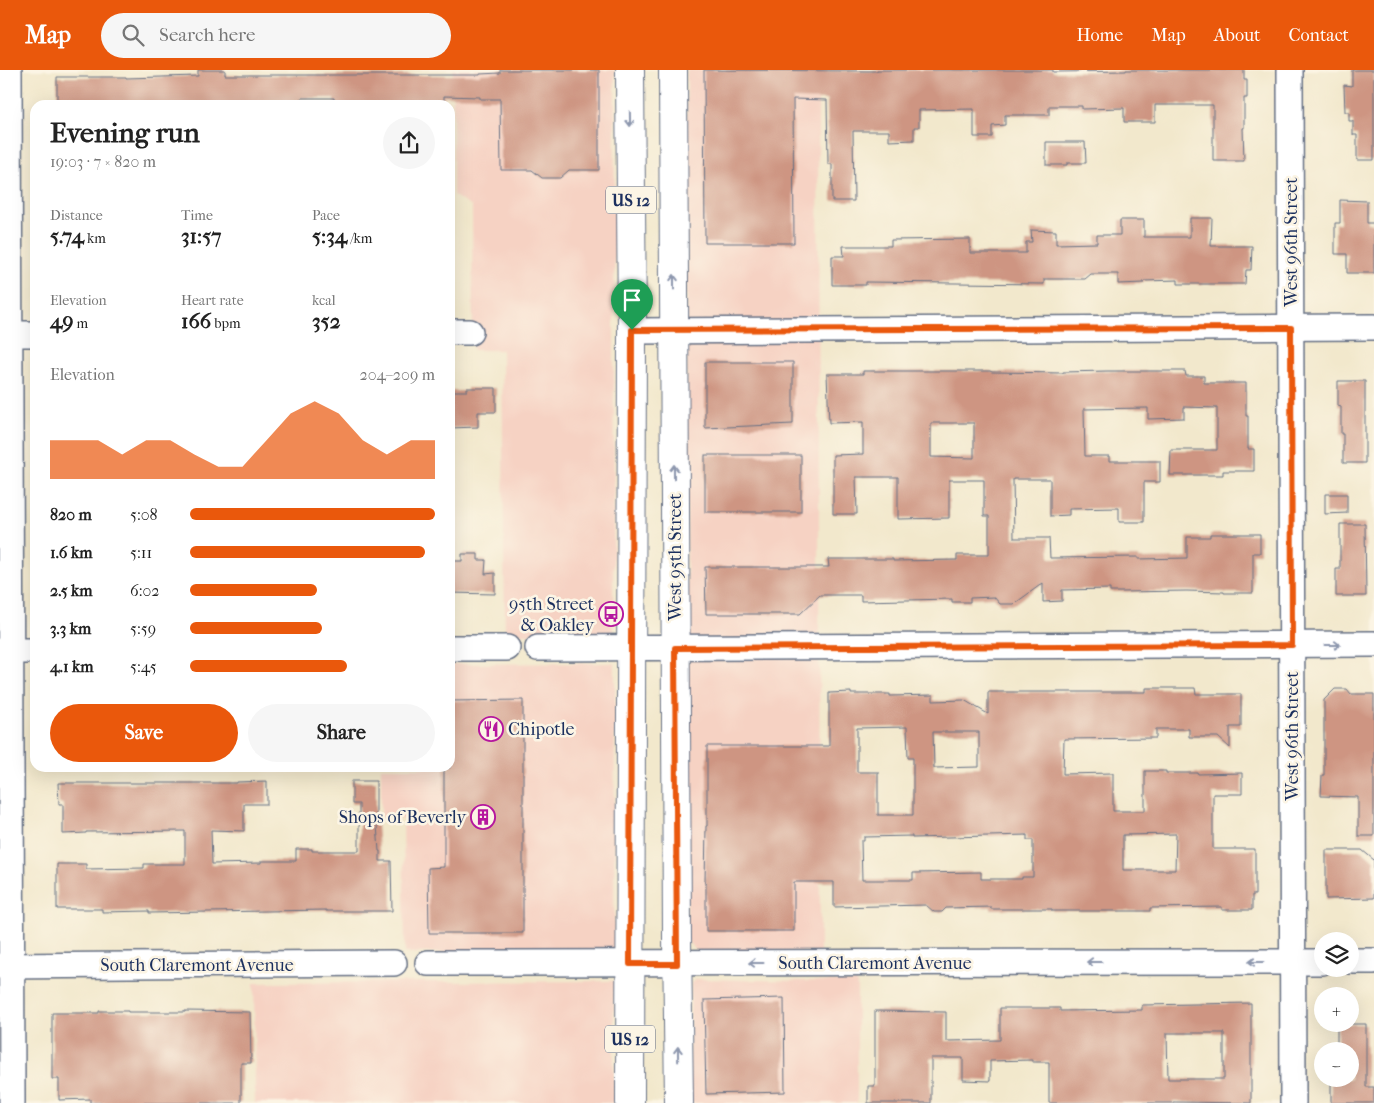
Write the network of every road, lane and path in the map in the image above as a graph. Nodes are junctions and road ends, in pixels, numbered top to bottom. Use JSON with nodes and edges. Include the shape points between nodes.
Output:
{"nodes":[{"id":1,"x":9,"y":70,"type":"edge"},
{"id":2,"x":630,"y":70,"type":"edge"},
{"id":3,"x":673,"y":70,"type":"edge"},
{"id":4,"x":1290,"y":70,"type":"edge"},
{"id":5,"x":1374,"y":327,"type":"edge"},
{"id":6,"x":1291,"y":328,"type":"junction"},
{"id":7,"x":632,"y":330,"type":"junction"},
{"id":8,"x":674,"y":330,"type":"junction"},
{"id":9,"x":5,"y":334,"type":"edge"},
{"id":10,"x":30,"y":334,"type":"edge"},
{"id":11,"x":1374,"y":644,"type":"edge"},
{"id":12,"x":1292,"y":645,"type":"junction"},
{"id":13,"x":455,"y":648,"type":"edge"},
{"id":14,"x":507,"y":648,"type":"dead end"},
{"id":15,"x":538,"y":648,"type":"dead end"},
{"id":16,"x":631,"y":648,"type":"junction"},
{"id":17,"x":675,"y":648,"type":"junction"},
{"id":18,"x":30,"y":650,"type":"edge"},
{"id":19,"x":5,"y":651,"type":"edge"},
{"id":20,"x":1359,"y":961,"type":"edge"},
{"id":21,"x":1374,"y":961,"type":"edge"},
{"id":22,"x":1293,"y":962,"type":"junction"},
{"id":23,"x":1314,"y":962,"type":"edge"},
{"id":24,"x":394,"y":963,"type":"dead end"},
{"id":25,"x":428,"y":963,"type":"dead end"},
{"id":26,"x":630,"y":964,"type":"junction"},
{"id":27,"x":677,"y":964,"type":"junction"},
{"id":28,"x":6,"y":966,"type":"edge"},
{"id":29,"x":12,"y":1103,"type":"edge"},
{"id":30,"x":630,"y":1103,"type":"edge"},
{"id":31,"x":679,"y":1103,"type":"edge"},
{"id":32,"x":1293,"y":1103,"type":"edge"}],
"edges":[{"from":1,"to":9,"type":"street"},
{"from":2,"to":7,"type":"main road","number":"US 12","one_way":true},
{"from":8,"to":3,"type":"main road","name":"West 95th Street","number":"US 12","one_way":true},
{"from":4,"to":6,"type":"street","name":"West 96th Street"},
{"from":5,"to":6,"type":"street"},
{"from":6,"to":8,"type":"street"},
{"from":6,"to":12,"type":"street","name":"West 96th Street"},
{"from":7,"to":8,"type":"street"},
{"from":7,"to":16,"type":"main road","number":"US 12"},
{"from":17,"to":8,"type":"main road","name":"West 95th Street","number":"US 12","one_way":true},
{"from":9,"to":10,"type":"street"},
{"from":9,"to":19,"type":"street"},
{"from":12,"to":11,"type":"street","one_way":true},
{"from":12,"to":17,"type":"street"},
{"from":12,"to":22,"type":"street","name":"West 96th Street"},
{"from":13,"to":14,"type":"street"},
{"from":15,"to":16,"type":"street"},
{"from":16,"to":17,"type":"street"},
{"from":16,"to":26,"type":"main road","number":"US 12"},
{"from":17,"to":27,"type":"main road","name":"West 95th Street","number":"US 12"},
{"from":18,"to":19,"type":"street"},
{"from":19,"to":28,"type":"street"},
{"from":20,"to":21,"type":"street"},
{"from":22,"to":23,"type":"street","name":"South Claremont Avenue"},
{"from":22,"to":27,"type":"street","name":"South Claremont Avenue","one_way":true},
{"from":22,"to":32,"type":"street","name":"West 96th Street"},
{"from":24,"to":28,"type":"street","name":"South Claremont Avenue"},
{"from":25,"to":26,"type":"street","name":"South Claremont Avenue"},
{"from":26,"to":27,"type":"street","name":"South Claremont Avenue"},
{"from":26,"to":30,"type":"main road","number":"US 12"},
{"from":31,"to":27,"type":"main road","name":"West 95th Street","number":"US 12","one_way":true},
{"from":28,"to":29,"type":"street"}]}
